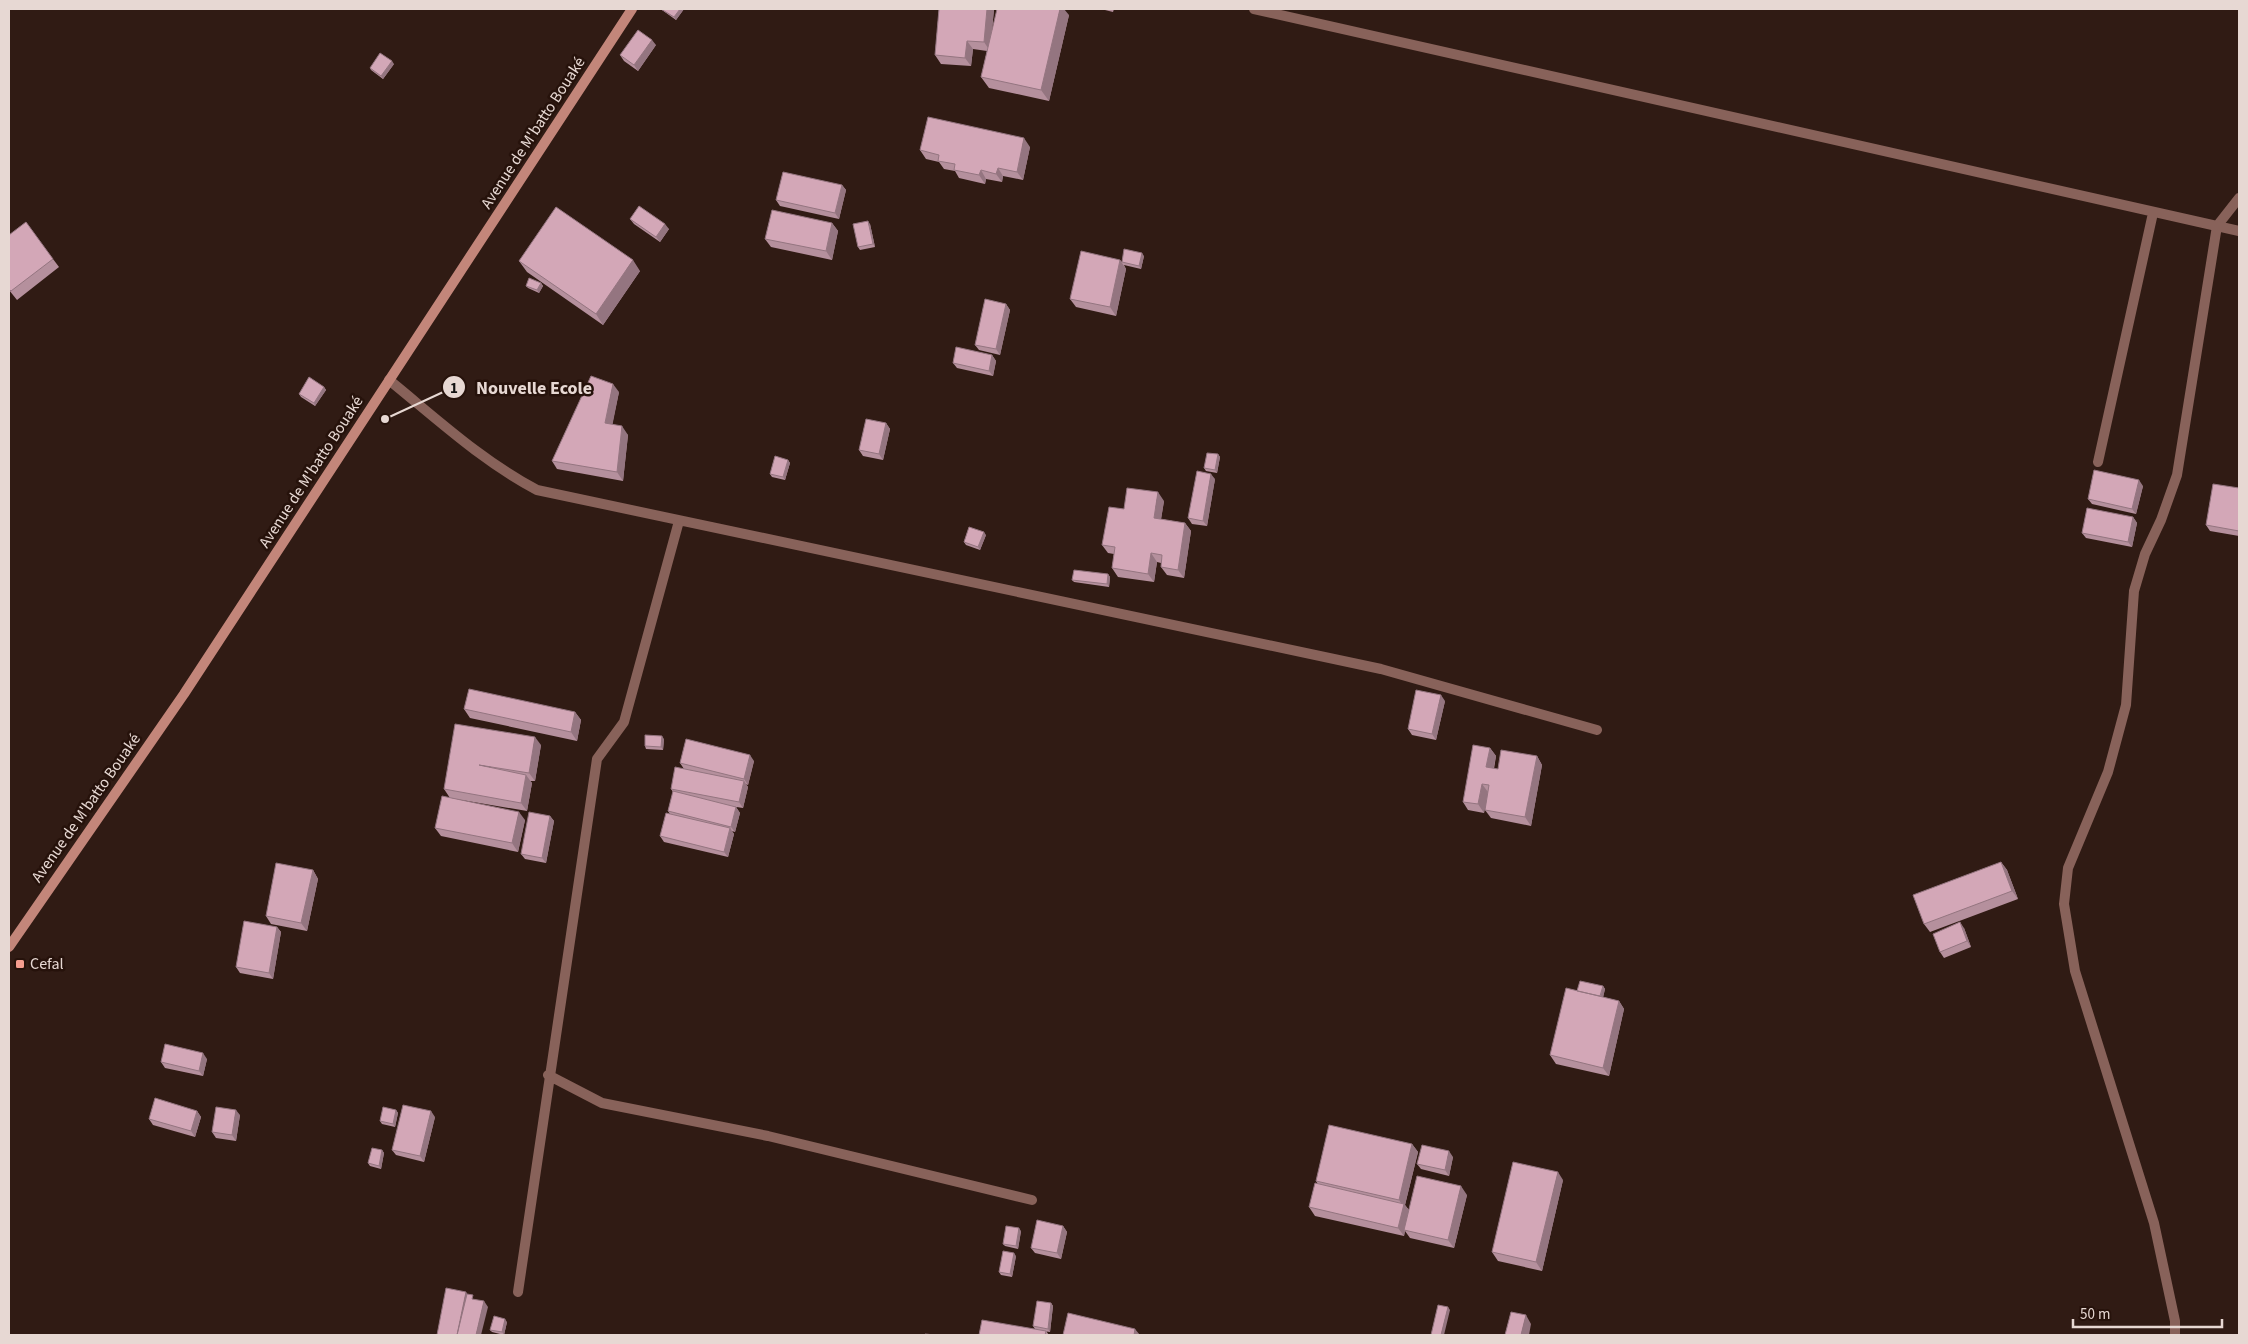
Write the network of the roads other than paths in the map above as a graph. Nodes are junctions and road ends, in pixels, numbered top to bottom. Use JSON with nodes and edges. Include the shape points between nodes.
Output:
{"nodes":[{"id":1,"x":632,"y":9,"type":"edge"},
{"id":2,"x":1254,"y":9,"type":"edge"},
{"id":3,"x":2239,"y":198,"type":"edge"},
{"id":4,"x":2153,"y":213,"type":"junction"},
{"id":5,"x":2217,"y":226,"type":"junction"},
{"id":6,"x":2239,"y":231,"type":"edge"},
{"id":7,"x":389,"y":380,"type":"junction"},
{"id":8,"x":2098,"y":462,"type":"dead end"},
{"id":9,"x":679,"y":521,"type":"junction"},
{"id":10,"x":1597,"y":730,"type":"dead end"},
{"id":11,"x":9,"y":947,"type":"edge"},
{"id":12,"x":548,"y":1075,"type":"junction"},
{"id":13,"x":1032,"y":1200,"type":"dead end"},
{"id":14,"x":518,"y":1292,"type":"dead end"},
{"id":15,"x":2176,"y":1335,"type":"edge"}],
"edges":[{"from":1,"to":7,"type":"street","name":"Avenue de M'batto Bouaké"},
{"from":2,"to":4,"type":"street"},
{"from":3,"to":5,"type":"street"},
{"from":4,"to":5,"type":"street"},
{"from":4,"to":8,"type":"street"},
{"from":5,"to":6,"type":"street"},
{"from":5,"to":15,"type":"street","via":[[2177,475],[2145,554],[2134,591],[2126,704],[2108,772],[2068,868],[2064,904],[2075,972],[2154,1223]]},
{"from":7,"to":9,"type":"street","via":[[484,458],[537,490]]},
{"from":7,"to":11,"type":"street","name":"Avenue de M'batto Bouaké","via":[[184,694]]},
{"from":9,"to":10,"type":"street","via":[[1381,669]]},
{"from":9,"to":12,"type":"street","via":[[624,722],[597,759]]},
{"from":12,"to":13,"type":"street","via":[[602,1103],[768,1136]]},
{"from":12,"to":14,"type":"street"}]}
